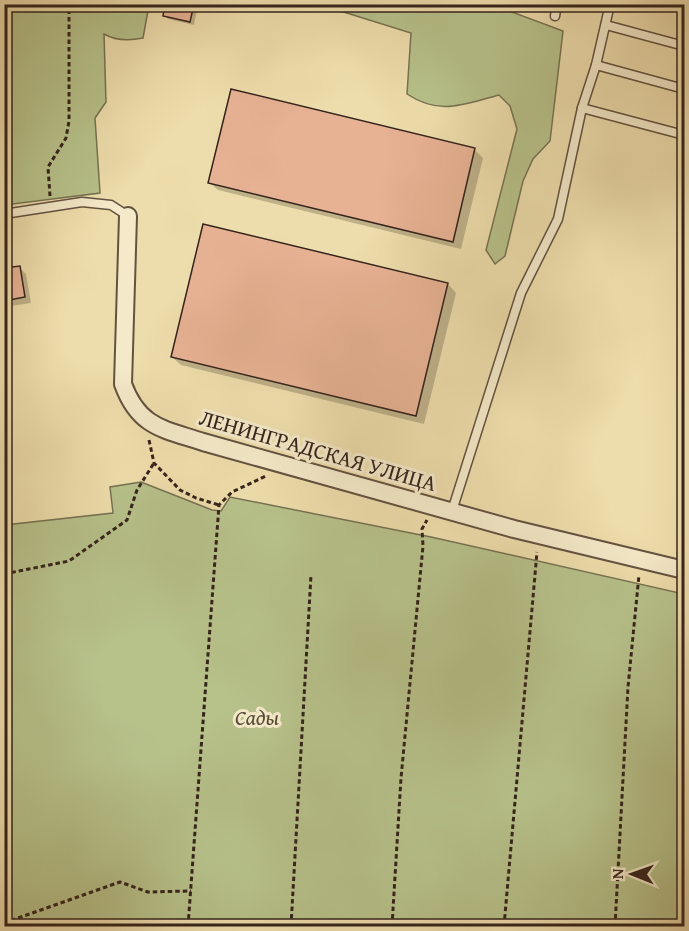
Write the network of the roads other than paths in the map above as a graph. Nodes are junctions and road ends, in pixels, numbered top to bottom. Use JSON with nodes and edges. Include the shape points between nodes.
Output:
{"nodes":[{"id":1,"x":557,"y":4,"type":"edge"},
{"id":2,"x":610,"y":4,"type":"edge"},
{"id":3,"x":555,"y":16,"type":"dead end"},
{"id":4,"x":606,"y":25,"type":"junction"},
{"id":5,"x":684,"y":46,"type":"edge"},
{"id":6,"x":596,"y":65,"type":"junction"},
{"id":7,"x":684,"y":89,"type":"edge"},
{"id":8,"x":582,"y":108,"type":"junction"},
{"id":9,"x":684,"y":135,"type":"edge"},
{"id":10,"x":4,"y":214,"type":"edge"},
{"id":11,"x":128,"y":216,"type":"joint"},
{"id":12,"x":444,"y":509,"type":"junction"},
{"id":13,"x":684,"y":570,"type":"edge"}],
"edges":[{"from":1,"to":3,"type":"lane"},
{"from":2,"to":4,"type":"lane"},
{"from":4,"to":5,"type":"lane"},
{"from":4,"to":6,"type":"lane"},
{"from":6,"to":7,"type":"lane"},
{"from":6,"to":8,"type":"lane"},
{"from":8,"to":9,"type":"lane"},
{"from":8,"to":12,"type":"lane","via":[[558,219],[521,293]]},
{"from":10,"to":11,"type":"lane","via":[[82,202],[111,205]]},
{"from":11,"to":12,"type":"street","name":"ЛЕНИНГРАДСКАЯ УЛИЦА","via":[[123,384],[129,400],[145,419],[203,442]]},
{"from":12,"to":13,"type":"street","name":"ЛЕНИНГРАДСКАЯ УЛИЦА"}]}
